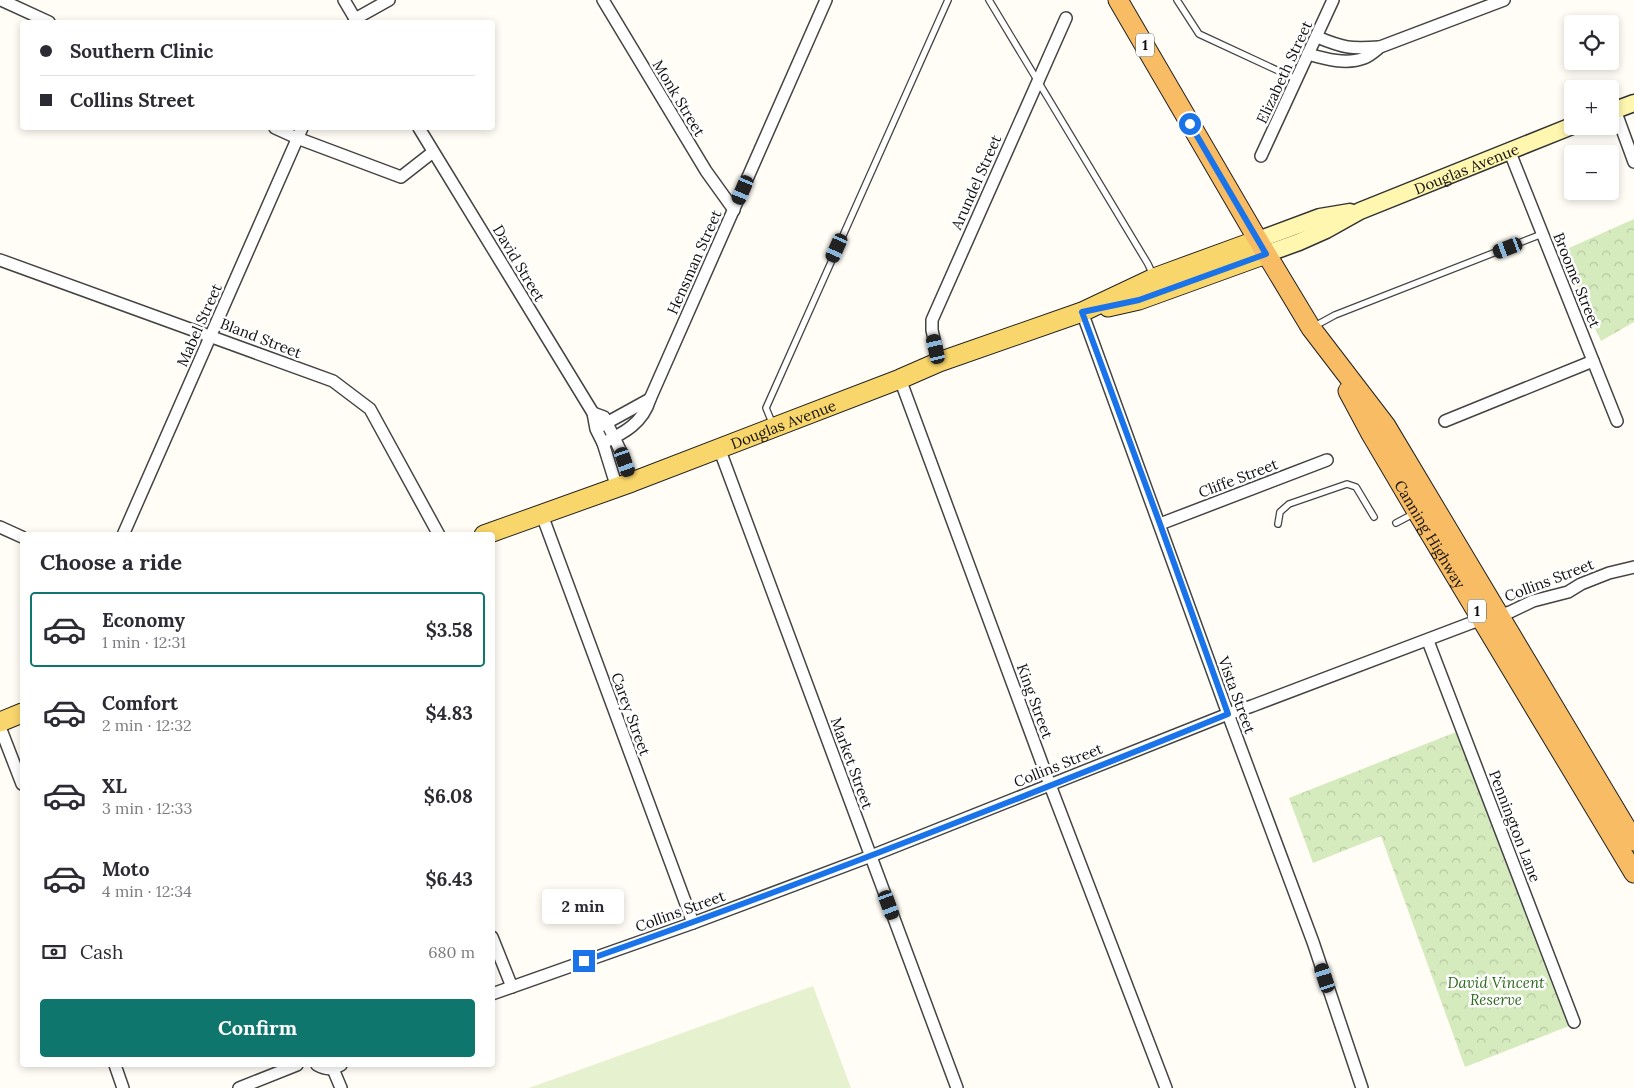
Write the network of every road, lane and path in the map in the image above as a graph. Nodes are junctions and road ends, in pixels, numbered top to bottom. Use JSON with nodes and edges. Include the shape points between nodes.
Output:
{"nodes":[{"id":1,"x":1,"y":0,"type":"edge"},
{"id":2,"x":344,"y":0,"type":"edge"},
{"id":3,"x":389,"y":0,"type":"edge"},
{"id":4,"x":603,"y":0,"type":"edge"},
{"id":5,"x":826,"y":0,"type":"edge"},
{"id":6,"x":948,"y":0,"type":"edge"},
{"id":7,"x":989,"y":0,"type":"edge"},
{"id":8,"x":1118,"y":0,"type":"edge"},
{"id":9,"x":1177,"y":0,"type":"edge"},
{"id":10,"x":1333,"y":0,"type":"edge"},
{"id":11,"x":1504,"y":0,"type":"edge"},
{"id":12,"x":1066,"y":18,"type":"dead end"},
{"id":13,"x":45,"y":20,"type":"edge"},
{"id":14,"x":354,"y":20,"type":"edge"},
{"id":15,"x":357,"y":20,"type":"edge"},
{"id":16,"x":1317,"y":37,"type":"junction"},
{"id":17,"x":1380,"y":47,"type":"junction"},
{"id":18,"x":1308,"y":54,"type":"junction"},
{"id":19,"x":1296,"y":79,"type":"junction"},
{"id":20,"x":1038,"y":81,"type":"junction"},
{"id":21,"x":1634,"y":103,"type":"edge"},
{"id":22,"x":1619,"y":108,"type":"edge"},
{"id":23,"x":1619,"y":127,"type":"edge"},
{"id":24,"x":1564,"y":129,"type":"edge"},
{"id":25,"x":285,"y":130,"type":"edge"},
{"id":26,"x":420,"y":130,"type":"edge"},
{"id":27,"x":300,"y":133,"type":"edge"},
{"id":28,"x":1509,"y":150,"type":"junction"},
{"id":29,"x":433,"y":152,"type":"junction"},
{"id":30,"x":1261,"y":156,"type":"dead end"},
{"id":31,"x":1634,"y":162,"type":"edge"},
{"id":32,"x":734,"y":210,"type":"junction"},
{"id":33,"x":1542,"y":234,"type":"junction"},
{"id":34,"x":1262,"y":247,"type":"junction"},
{"id":35,"x":0,"y":260,"type":"edge"},
{"id":36,"x":1154,"y":278,"type":"junction"},
{"id":37,"x":1082,"y":312,"type":"junction"},
{"id":38,"x":1311,"y":328,"type":"junction"},
{"id":39,"x":211,"y":336,"type":"junction"},
{"id":40,"x":1324,"y":346,"type":"junction"},
{"id":41,"x":1593,"y":361,"type":"junction"},
{"id":42,"x":939,"y":362,"type":"junction"},
{"id":43,"x":900,"y":378,"type":"junction"},
{"id":44,"x":650,"y":399,"type":"junction"},
{"id":45,"x":593,"y":413,"type":"junction"},
{"id":46,"x":1617,"y":420,"type":"dead end"},
{"id":47,"x":1445,"y":421,"type":"dead end"},
{"id":48,"x":607,"y":422,"type":"junction"},
{"id":49,"x":774,"y":427,"type":"junction"},
{"id":50,"x":596,"y":429,"type":"junction"},
{"id":51,"x":609,"y":440,"type":"junction"},
{"id":52,"x":719,"y":448,"type":"junction"},
{"id":53,"x":1327,"y":460,"type":"dead end"},
{"id":54,"x":624,"y":485,"type":"junction"},
{"id":55,"x":1417,"y":512,"type":"junction"},
{"id":56,"x":542,"y":515,"type":"junction"},
{"id":57,"x":1374,"y":517,"type":"dead end"},
{"id":58,"x":1396,"y":523,"type":"dead end"},
{"id":59,"x":1160,"y":524,"type":"junction"},
{"id":60,"x":1278,"y":524,"type":"dead end"},
{"id":61,"x":0,"y":527,"type":"edge"},
{"id":62,"x":124,"y":532,"type":"edge"},
{"id":63,"x":437,"y":532,"type":"edge"},
{"id":64,"x":493,"y":532,"type":"edge"},
{"id":65,"x":20,"y":536,"type":"edge"},
{"id":66,"x":1634,"y":566,"type":"edge"},
{"id":67,"x":1491,"y":618,"type":"junction"},
{"id":68,"x":1428,"y":640,"type":"junction"},
{"id":69,"x":20,"y":714,"type":"edge"},
{"id":70,"x":1228,"y":714,"type":"junction"},
{"id":71,"x":0,"y":722,"type":"edge"},
{"id":72,"x":0,"y":728,"type":"edge"},
{"id":73,"x":20,"y":779,"type":"edge"},
{"id":74,"x":1050,"y":785,"type":"junction"},
{"id":75,"x":1634,"y":841,"type":"edge"},
{"id":76,"x":871,"y":856,"type":"junction"},
{"id":77,"x":1634,"y":873,"type":"edge"},
{"id":78,"x":692,"y":923,"type":"junction"},
{"id":79,"x":495,"y":944,"type":"edge"},
{"id":80,"x":512,"y":987,"type":"junction"},
{"id":81,"x":495,"y":993,"type":"edge"},
{"id":82,"x":1574,"y":1022,"type":"dead end"},
{"id":83,"x":116,"y":1067,"type":"edge"},
{"id":84,"x":293,"y":1067,"type":"edge"},
{"id":85,"x":322,"y":1067,"type":"edge"},
{"id":86,"x":337,"y":1067,"type":"edge"},
{"id":87,"x":123,"y":1088,"type":"edge"},
{"id":88,"x":239,"y":1088,"type":"edge"},
{"id":89,"x":341,"y":1088,"type":"edge"},
{"id":90,"x":956,"y":1088,"type":"edge"},
{"id":91,"x":1166,"y":1088,"type":"edge"},
{"id":92,"x":1362,"y":1088,"type":"edge"}],
"edges":[{"from":1,"to":13,"type":"street"},
{"from":2,"to":14,"type":"street"},
{"from":3,"to":15,"type":"street"},
{"from":4,"to":32,"type":"street","name":"Monk Street","via":[[706,172]]},
{"from":5,"to":32,"type":"street","name":"Hensman Street"},
{"from":6,"to":49,"type":"lane","via":[[766,408]]},
{"from":7,"to":20,"type":"lane"},
{"from":8,"to":34,"type":"highway","name":"Canning Highway","number":"1"},
{"from":9,"to":19,"type":"lane","via":[[1198,34]]},
{"from":10,"to":16,"type":"street","name":"Elizabeth Street"},
{"from":11,"to":17,"type":"street"},
{"from":12,"to":20,"type":"street","name":"Arundel Street"},
{"from":16,"to":17,"type":"street","via":[[1341,47]]},
{"from":16,"to":18,"type":"street","name":"Elizabeth Street"},
{"from":17,"to":18,"type":"street","via":[[1366,58],[1355,61],[1323,59]]},
{"from":18,"to":19,"type":"street","name":"Elizabeth Street"},
{"from":19,"to":30,"type":"street","name":"Elizabeth Street"},
{"from":20,"to":36,"type":"lane"},
{"from":20,"to":42,"type":"street","name":"Arundel Street","via":[[932,320]]},
{"from":21,"to":22,"type":"main road"},
{"from":23,"to":31,"type":"street"},
{"from":24,"to":28,"type":"main road","name":"Douglas Avenue"},
{"from":25,"to":27,"type":"street"},
{"from":26,"to":29,"type":"street","name":"David Street"},
{"from":27,"to":29,"type":"street","via":[[401,177]]},
{"from":27,"to":39,"type":"street","name":"Mabel Street"},
{"from":28,"to":33,"type":"street","name":"Broome Street"},
{"from":28,"to":34,"type":"main road","name":"Douglas Avenue","via":[[1360,211],[1298,242]]},
{"from":29,"to":45,"type":"street","name":"David Street"},
{"from":32,"to":44,"type":"street","name":"Hensman Street"},
{"from":33,"to":38,"type":"lane","via":[[1335,315]]},
{"from":33,"to":41,"type":"street","name":"Broome Street"},
{"from":34,"to":36,"type":"main road","name":"Douglas Avenue"},
{"from":34,"to":37,"type":"main road","name":"Douglas Avenue","via":[[1139,300]]},
{"from":34,"to":38,"type":"highway","name":"Canning Highway","number":"1"},
{"from":35,"to":39,"type":"street","name":"Bland Street"},
{"from":36,"to":37,"type":"main road","name":"Douglas Avenue"},
{"from":37,"to":42,"type":"main road","name":"Douglas Avenue"},
{"from":37,"to":59,"type":"street","name":"Vista Street"},
{"from":38,"to":40,"type":"highway","name":"Canning Highway","number":"1"},
{"from":39,"to":62,"type":"street","name":"Mabel Street"},
{"from":39,"to":63,"type":"street","name":"Bland Street","via":[[333,381],[370,409]]},
{"from":40,"to":55,"type":"highway","name":"Canning Highway","number":"1"},
{"from":40,"to":67,"type":"highway","name":"Canning Highway","number":"1","via":[[1386,426]]},
{"from":41,"to":46,"type":"street","name":"Broome Street"},
{"from":41,"to":47,"type":"street"},
{"from":42,"to":43,"type":"main road","name":"Douglas Avenue"},
{"from":43,"to":49,"type":"main road","name":"Douglas Avenue"},
{"from":43,"to":74,"type":"street","name":"King Street"},
{"from":44,"to":48,"type":"street"},
{"from":44,"to":51,"type":"street","name":"Hensman Street","via":[[641,418]]},
{"from":45,"to":48,"type":"street","name":"David Street","via":[[604,417]]},
{"from":45,"to":50,"type":"street","name":"David Street"},
{"from":48,"to":50,"type":"street"},
{"from":48,"to":51,"type":"street","name":"David Street"},
{"from":49,"to":52,"type":"main road","name":"Douglas Avenue"},
{"from":50,"to":51,"type":"street","name":"David Street"},
{"from":51,"to":54,"type":"street","name":"David Street"},
{"from":52,"to":54,"type":"main road","name":"Douglas Avenue"},
{"from":52,"to":76,"type":"street","name":"Market Street"},
{"from":53,"to":59,"type":"street","name":"Cliffe Street"},
{"from":54,"to":56,"type":"main road","name":"Douglas Avenue"},
{"from":55,"to":58,"type":"lane"},
{"from":55,"to":67,"type":"highway","name":"Canning Highway","number":"1"},
{"from":56,"to":64,"type":"main road","name":"Douglas Avenue"},
{"from":56,"to":78,"type":"street","name":"Carey Street"},
{"from":57,"to":60,"type":"lane","via":[[1356,488],[1347,484],[1289,504],[1280,512]]},
{"from":59,"to":70,"type":"street","name":"Vista Street"},
{"from":61,"to":65,"type":"street"},
{"from":66,"to":67,"type":"street","name":"Collins Street"},
{"from":67,"to":68,"type":"street","name":"Collins Street"},
{"from":67,"to":75,"type":"highway","name":"Canning Highway","number":"1"},
{"from":67,"to":77,"type":"highway","name":"Canning Highway","number":"1"},
{"from":68,"to":70,"type":"street","name":"Collins Street"},
{"from":68,"to":82,"type":"street","name":"Pennington Lane"},
{"from":69,"to":71,"type":"main road"},
{"from":70,"to":74,"type":"street","name":"Collins Street"},
{"from":70,"to":92,"type":"street","name":"Vista Street","via":[[1313,942]]},
{"from":72,"to":73,"type":"street"},
{"from":74,"to":76,"type":"street","name":"Collins Street"},
{"from":74,"to":91,"type":"street","name":"King Street"},
{"from":76,"to":78,"type":"street","name":"Collins Street"},
{"from":76,"to":90,"type":"street","name":"Market Street"},
{"from":78,"to":80,"type":"street","name":"Collins Street"},
{"from":79,"to":80,"type":"street"},
{"from":80,"to":81,"type":"street","name":"Collins Street"},
{"from":83,"to":87,"type":"street"},
{"from":84,"to":88,"type":"street"},
{"from":85,"to":86,"type":"street"},
{"from":86,"to":89,"type":"street"}]}
